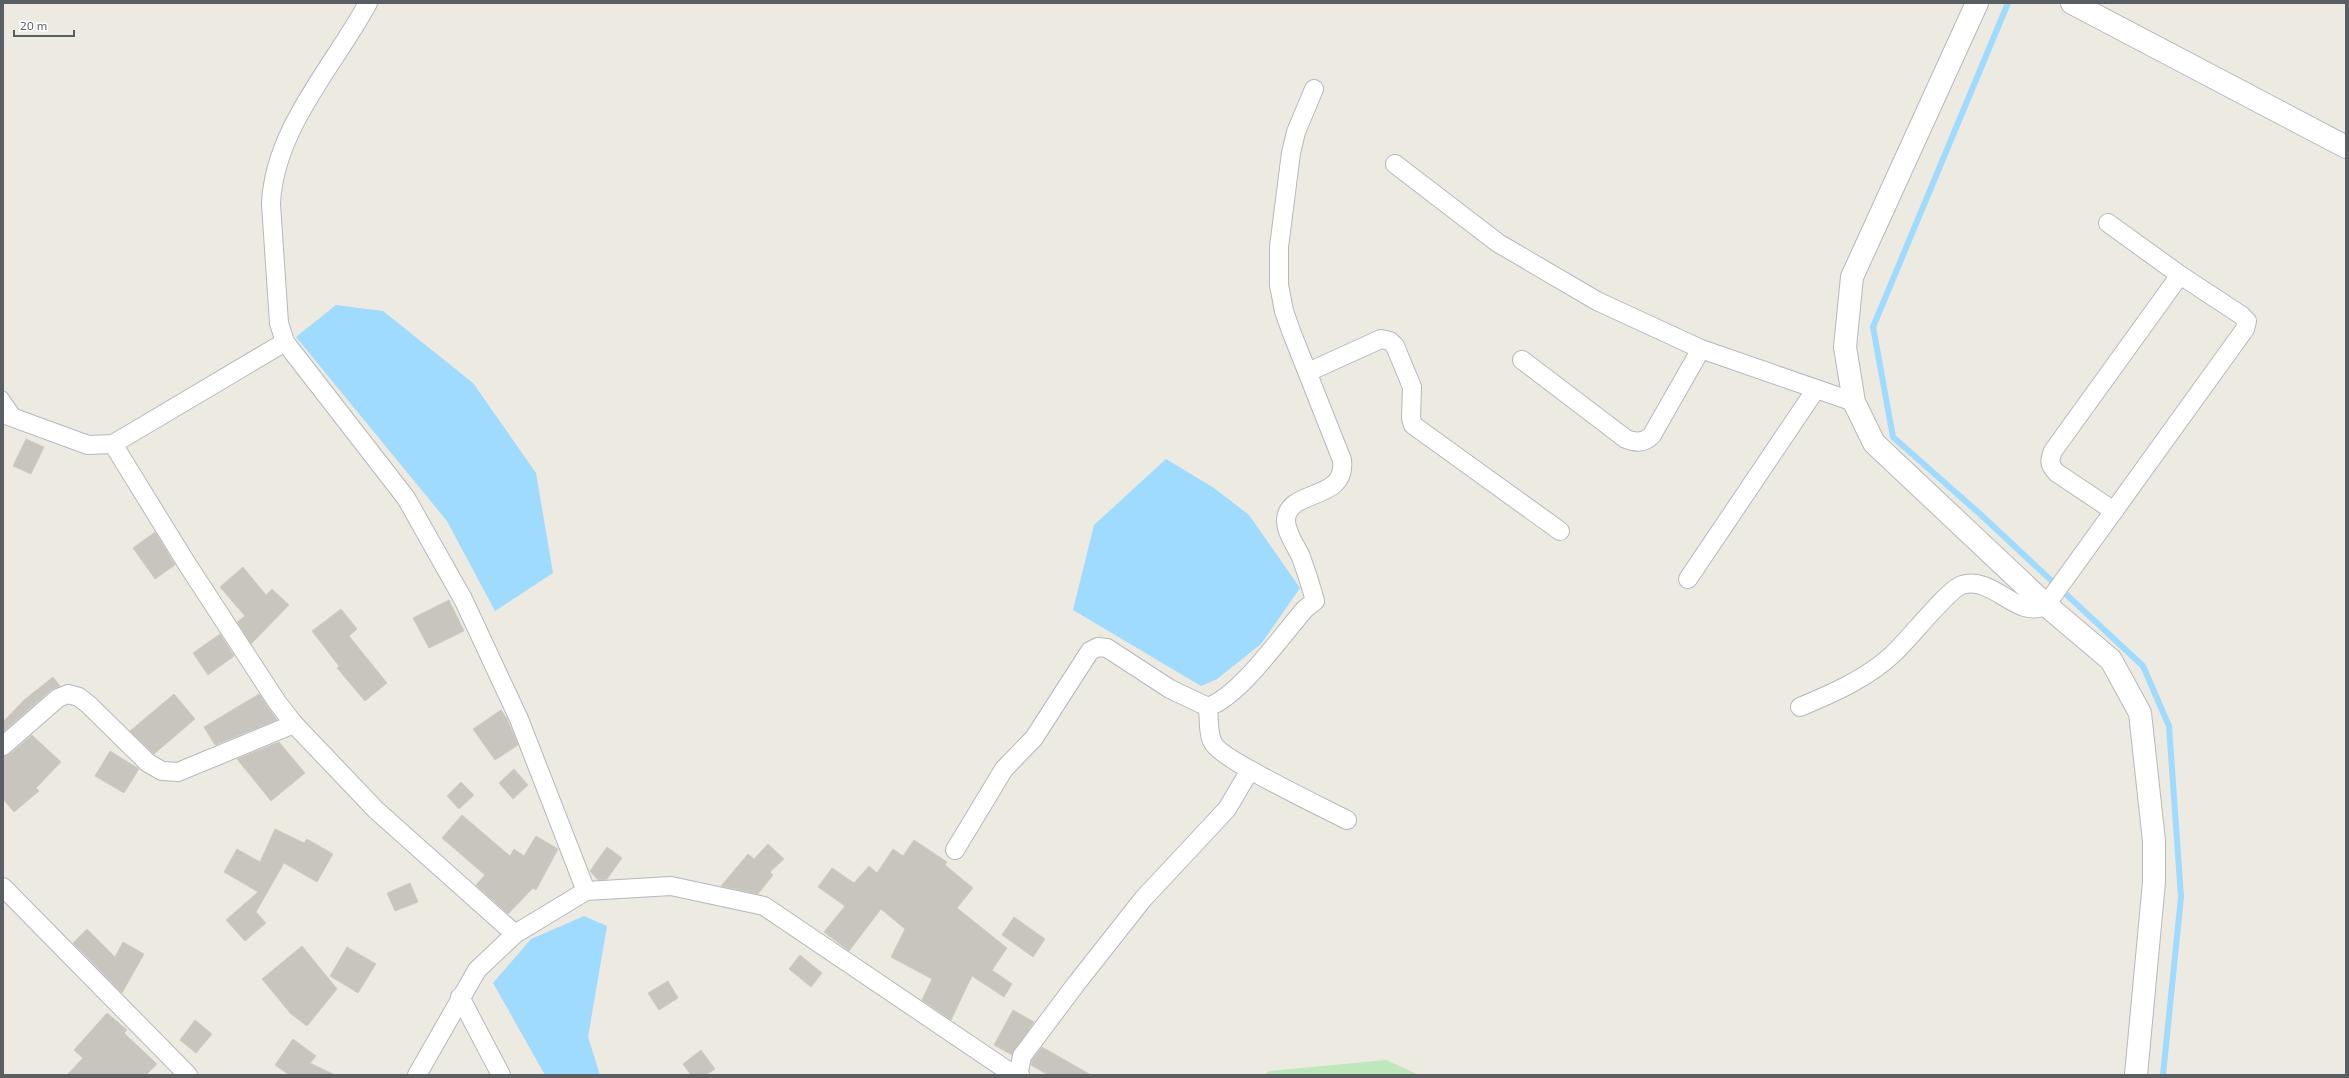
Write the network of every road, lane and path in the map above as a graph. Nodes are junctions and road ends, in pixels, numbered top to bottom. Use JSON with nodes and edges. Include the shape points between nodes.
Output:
{"nodes":[{"id":1,"x":368,"y":3,"type":"edge"},
{"id":2,"x":1977,"y":3,"type":"edge"},
{"id":3,"x":2072,"y":3,"type":"edge"},
{"id":4,"x":1314,"y":89,"type":"dead end"},
{"id":5,"x":2346,"y":146,"type":"edge"},
{"id":6,"x":1395,"y":164,"type":"dead end"},
{"id":7,"x":2108,"y":222,"type":"dead end"},
{"id":8,"x":2180,"y":276,"type":"junction"},
{"id":9,"x":285,"y":342,"type":"junction"},
{"id":10,"x":1701,"y":348,"type":"junction"},
{"id":11,"x":1522,"y":360,"type":"dead end"},
{"id":12,"x":1308,"y":372,"type":"junction"},
{"id":13,"x":1816,"y":389,"type":"junction"},
{"id":14,"x":3,"y":396,"type":"edge"},
{"id":15,"x":1854,"y":402,"type":"junction"},
{"id":16,"x":3,"y":414,"type":"edge"},
{"id":17,"x":22,"y":421,"type":"junction"},
{"id":18,"x":113,"y":444,"type":"junction"},
{"id":19,"x":2114,"y":511,"type":"junction"},
{"id":20,"x":1560,"y":531,"type":"dead end"},
{"id":21,"x":1688,"y":579,"type":"dead end"},
{"id":22,"x":2049,"y":601,"type":"junction"},
{"id":23,"x":1208,"y":707,"type":"junction"},
{"id":24,"x":1800,"y":707,"type":"dead end"},
{"id":25,"x":294,"y":724,"type":"junction"},
{"id":26,"x":3,"y":746,"type":"edge"},
{"id":27,"x":1250,"y":770,"type":"junction"},
{"id":28,"x":1347,"y":820,"type":"dead end"},
{"id":29,"x":955,"y":850,"type":"dead end"},
{"id":30,"x":3,"y":887,"type":"edge"},
{"id":31,"x":586,"y":891,"type":"junction"},
{"id":32,"x":516,"y":934,"type":"junction"},
{"id":33,"x":460,"y":997,"type":"junction"},
{"id":34,"x":188,"y":1075,"type":"edge"},
{"id":35,"x":417,"y":1075,"type":"edge"},
{"id":36,"x":501,"y":1075,"type":"edge"},
{"id":37,"x":1014,"y":1075,"type":"edge"},
{"id":38,"x":1020,"y":1075,"type":"edge"},
{"id":39,"x":2136,"y":1075,"type":"edge"}],
"edges":[{"from":1,"to":9,"type":"street","via":[[310,94],[275,169],[271,204],[279,323]]},
{"from":2,"to":15,"type":"street","via":[[1852,277],[1845,347]]},
{"from":3,"to":5,"type":"street"},
{"from":4,"to":12,"type":"street","via":[[1296,132],[1291,153],[1278,272],[1284,311]]},
{"from":6,"to":10,"type":"street","via":[[1498,243],[1597,301]]},
{"from":7,"to":8,"type":"street"},
{"from":8,"to":19,"type":"street","via":[[2053,451],[2049,461],[2057,473]]},
{"from":8,"to":19,"type":"street","via":[[2241,315],[2247,321],[2247,325]]},
{"from":9,"to":18,"type":"street"},
{"from":9,"to":31,"type":"street","via":[[406,498],[463,599],[519,719]]},
{"from":10,"to":11,"type":"street","via":[[1652,434],[1638,442],[1626,439]]},
{"from":10,"to":13,"type":"street"},
{"from":12,"to":20,"type":"street","via":[[1381,340],[1390,341],[1395,346],[1412,387],[1413,425]]},
{"from":12,"to":23,"type":"street","via":[[1344,471],[1342,478],[1335,485],[1295,505],[1286,517],[1287,526],[1316,601],[1305,608],[1242,682],[1222,700]]},
{"from":13,"to":15,"type":"street"},
{"from":13,"to":21,"type":"street"},
{"from":14,"to":17,"type":"lane"},
{"from":15,"to":22,"type":"street","via":[[1874,443]]},
{"from":16,"to":17,"type":"street"},
{"from":17,"to":18,"type":"street","via":[[88,446]]},
{"from":18,"to":25,"type":"street","via":[[191,571]]},
{"from":19,"to":22,"type":"street"},
{"from":22,"to":24,"type":"street","via":[[2039,609],[2024,608],[1995,590],[1962,585],[1949,594],[1902,646],[1880,665],[1829,695]]},
{"from":22,"to":39,"type":"street","via":[[2111,660],[2140,713],[2154,841],[2154,882]]},
{"from":23,"to":27,"type":"street","via":[[1213,744]]},
{"from":23,"to":29,"type":"street","via":[[1170,689],[1107,648],[1094,648],[1034,738],[1004,769]]},
{"from":25,"to":26,"type":"street","via":[[178,772],[162,771],[148,763],[89,705],[68,694],[58,698]]},
{"from":25,"to":32,"type":"street","via":[[376,810]]},
{"from":27,"to":28,"type":"street"},
{"from":27,"to":38,"type":"street","via":[[1227,809],[1143,899],[1076,984],[1022,1056]]},
{"from":30,"to":34,"type":"street"},
{"from":31,"to":32,"type":"street"},
{"from":31,"to":37,"type":"street","via":[[671,886],[764,906]]},
{"from":32,"to":33,"type":"street","via":[[477,970]]},
{"from":33,"to":35,"type":"street"},
{"from":33,"to":36,"type":"street"}]}
